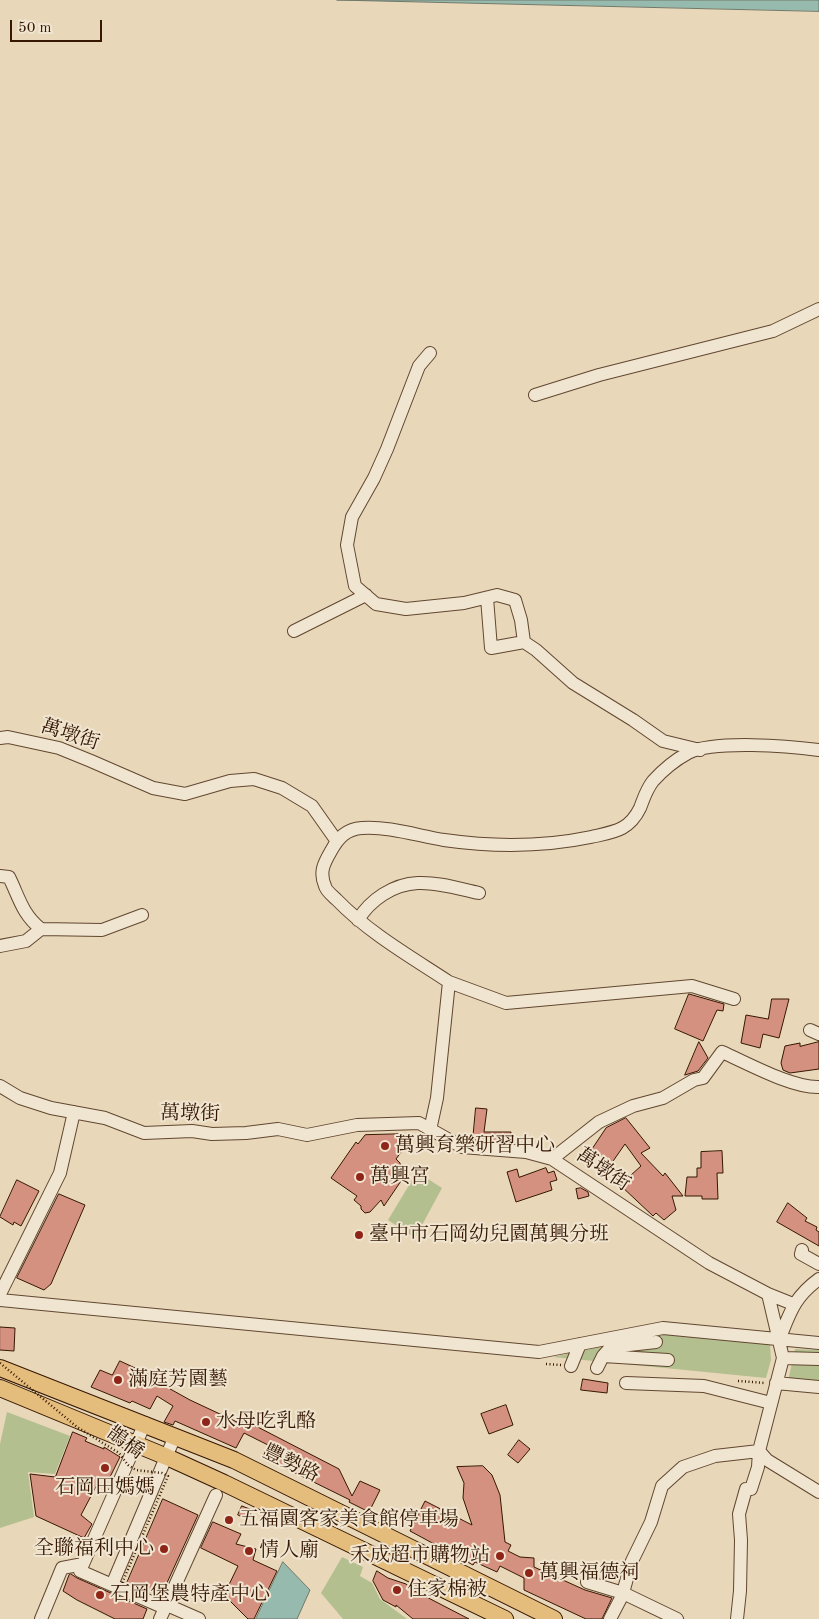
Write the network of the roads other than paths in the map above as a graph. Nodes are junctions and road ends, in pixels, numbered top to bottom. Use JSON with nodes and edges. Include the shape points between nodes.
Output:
{"nodes":[{"id":1,"x":819,"y":309,"type":"edge"},
{"id":2,"x":430,"y":353,"type":"dead end"},
{"id":3,"x":535,"y":395,"type":"dead end"},
{"id":4,"x":366,"y":595,"type":"junction"},
{"id":5,"x":487,"y":598,"type":"junction"},
{"id":6,"x":294,"y":631,"type":"dead end"},
{"id":7,"x":524,"y":642,"type":"junction"},
{"id":8,"x":0,"y":738,"type":"edge"},
{"id":9,"x":700,"y":750,"type":"junction"},
{"id":10,"x":819,"y":750,"type":"edge"},
{"id":11,"x":336,"y":840,"type":"junction"},
{"id":12,"x":0,"y":876,"type":"edge"},
{"id":13,"x":479,"y":893,"type":"dead end"},
{"id":14,"x":142,"y":915,"type":"dead end"},
{"id":15,"x":358,"y":920,"type":"junction"},
{"id":16,"x":41,"y":929,"type":"junction"},
{"id":17,"x":0,"y":946,"type":"edge"},
{"id":18,"x":450,"y":982,"type":"junction"},
{"id":19,"x":734,"y":999,"type":"dead end"},
{"id":20,"x":0,"y":1086,"type":"edge"},
{"id":21,"x":819,"y":1087,"type":"edge"},
{"id":22,"x":74,"y":1112,"type":"junction"},
{"id":23,"x":430,"y":1130,"type":"junction"},
{"id":24,"x":552,"y":1159,"type":"junction"},
{"id":25,"x":802,"y":1250,"type":"dead end"},
{"id":26,"x":819,"y":1264,"type":"edge"},
{"id":27,"x":819,"y":1279,"type":"edge"},
{"id":28,"x":0,"y":1294,"type":"edge"},
{"id":29,"x":768,"y":1294,"type":"junction"},
{"id":30,"x":0,"y":1300,"type":"edge"},
{"id":31,"x":794,"y":1304,"type":"junction"},
{"id":32,"x":779,"y":1340,"type":"junction"},
{"id":33,"x":656,"y":1342,"type":"dead end"},
{"id":34,"x":819,"y":1343,"type":"edge"},
{"id":35,"x":580,"y":1344,"type":"junction"},
{"id":36,"x":603,"y":1356,"type":"junction"},
{"id":37,"x":782,"y":1358,"type":"junction"},
{"id":38,"x":668,"y":1360,"type":"dead end"},
{"id":39,"x":819,"y":1360,"type":"edge"},
{"id":40,"x":571,"y":1366,"type":"dead end"},
{"id":41,"x":0,"y":1368,"type":"edge"},
{"id":42,"x":597,"y":1368,"type":"dead end"},
{"id":43,"x":626,"y":1383,"type":"dead end"},
{"id":44,"x":776,"y":1383,"type":"junction"},
{"id":45,"x":819,"y":1387,"type":"edge"},
{"id":46,"x":0,"y":1388,"type":"edge"},
{"id":47,"x":771,"y":1403,"type":"junction"},
{"id":48,"x":144,"y":1423,"type":"junction"},
{"id":49,"x":175,"y":1436,"type":"junction"},
{"id":50,"x":136,"y":1445,"type":"junction"},
{"id":51,"x":759,"y":1451,"type":"junction"},
{"id":52,"x":167,"y":1457,"type":"junction"},
{"id":53,"x":819,"y":1492,"type":"edge"},
{"id":54,"x":216,"y":1494,"type":"dead end"},
{"id":55,"x":83,"y":1564,"type":"junction"},
{"id":56,"x":587,"y":1582,"type":"dead end"},
{"id":57,"x":116,"y":1586,"type":"junction"},
{"id":58,"x":623,"y":1593,"type":"junction"},
{"id":59,"x":164,"y":1611,"type":"edge"},
{"id":60,"x":41,"y":1619,"type":"edge"},
{"id":61,"x":199,"y":1619,"type":"edge"},
{"id":62,"x":505,"y":1619,"type":"edge"},
{"id":63,"x":554,"y":1619,"type":"edge"},
{"id":64,"x":610,"y":1619,"type":"edge"},
{"id":65,"x":678,"y":1619,"type":"edge"},
{"id":66,"x":737,"y":1619,"type":"edge"}],
"edges":[{"from":1,"to":3,"type":"street","via":[[773,331]]},
{"from":2,"to":4,"type":"street","via":[[419,366],[387,449],[352,517],[347,545],[349,562],[355,586]]},
{"from":4,"to":5,"type":"street","via":[[376,604],[406,609]]},
{"from":4,"to":6,"type":"street"},
{"from":5,"to":7,"type":"street","via":[[497,595],[515,600]]},
{"from":5,"to":7,"type":"street","via":[[491,648]]},
{"from":7,"to":9,"type":"street","via":[[573,683],[663,741]]},
{"from":8,"to":11,"type":"street","name":"萬墩街","via":[[59,748],[153,788],[185,794],[230,781],[254,779],[282,788],[312,806]]},
{"from":9,"to":10,"type":"street","via":[[749,745]]},
{"from":9,"to":11,"type":"street","via":[[690,752],[668,766],[645,793],[639,810],[624,828],[606,834],[526,845],[443,840],[362,828],[346,832]]},
{"from":11,"to":15,"type":"street","via":[[321,869],[325,888]]},
{"from":12,"to":16,"type":"street","via":[[9,877],[21,906]]},
{"from":13,"to":15,"type":"street","via":[[418,883],[383,894],[365,909]]},
{"from":14,"to":16,"type":"street","via":[[102,930]]},
{"from":15,"to":18,"type":"street"},
{"from":16,"to":17,"type":"street","via":[[26,941]]},
{"from":18,"to":19,"type":"street","via":[[506,1003],[692,986]]},
{"from":18,"to":23,"type":"street","via":[[437,1098]]},
{"from":20,"to":22,"type":"street","name":"萬墩街","via":[[20,1098]]},
{"from":21,"to":24,"type":"street","via":[[787,1080],[722,1052],[703,1078],[663,1098],[633,1106],[600,1122]]},
{"from":22,"to":23,"type":"street","name":"萬墩街","via":[[105,1118],[144,1133],[246,1133],[278,1129],[307,1135],[357,1125],[419,1123]]},
{"from":22,"to":28,"type":"street","via":[[60,1173]]},
{"from":23,"to":24,"type":"street","name":"萬墩街","via":[[462,1147],[526,1152]]},
{"from":24,"to":29,"type":"street","name":"萬墩街","via":[[709,1263]]},
{"from":25,"to":26,"type":"street","via":[[801,1254]]},
{"from":27,"to":31,"type":"street"},
{"from":29,"to":31,"type":"street","name":"萬墩街"},
{"from":29,"to":32,"type":"street"},
{"from":30,"to":35,"type":"street","via":[[539,1352]]},
{"from":31,"to":32,"type":"street"},
{"from":32,"to":34,"type":"street"},
{"from":32,"to":35,"type":"street","via":[[663,1328]]},
{"from":32,"to":37,"type":"street"},
{"from":33,"to":36,"type":"street","via":[[612,1348]]},
{"from":35,"to":40,"type":"street"},
{"from":36,"to":38,"type":"street"},
{"from":36,"to":42,"type":"street"},
{"from":37,"to":39,"type":"street"},
{"from":37,"to":44,"type":"street"},
{"from":41,"to":48,"type":"main road","name":"豐勢路"},
{"from":43,"to":47,"type":"street","via":[[704,1386]]},
{"from":44,"to":45,"type":"street"},
{"from":44,"to":47,"type":"street"},
{"from":46,"to":50,"type":"main road"},
{"from":47,"to":51,"type":"street"},
{"from":48,"to":49,"type":"main road","name":"豐勢路"},
{"from":48,"to":50,"type":"street"},
{"from":49,"to":52,"type":"street"},
{"from":49,"to":63,"type":"main road","name":"豐勢路","via":[[237,1462]]},
{"from":50,"to":52,"type":"main road"},
{"from":50,"to":55,"type":"street"},
{"from":51,"to":53,"type":"street","via":[[767,1460]]},
{"from":51,"to":58,"type":"street","via":[[715,1456],[683,1467],[662,1486],[651,1522],[632,1561]]},
{"from":51,"to":66,"type":"street","via":[[758,1467],[751,1489],[746,1489],[739,1514]]},
{"from":52,"to":57,"type":"street"},
{"from":52,"to":62,"type":"main road"},
{"from":54,"to":59,"type":"street"},
{"from":55,"to":57,"type":"street","via":[[80,1571]]},
{"from":55,"to":60,"type":"street","via":[[62,1568]]},
{"from":56,"to":58,"type":"street"},
{"from":57,"to":59,"type":"street"},
{"from":58,"to":64,"type":"street"},
{"from":58,"to":65,"type":"street"},
{"from":59,"to":61,"type":"street"}]}
